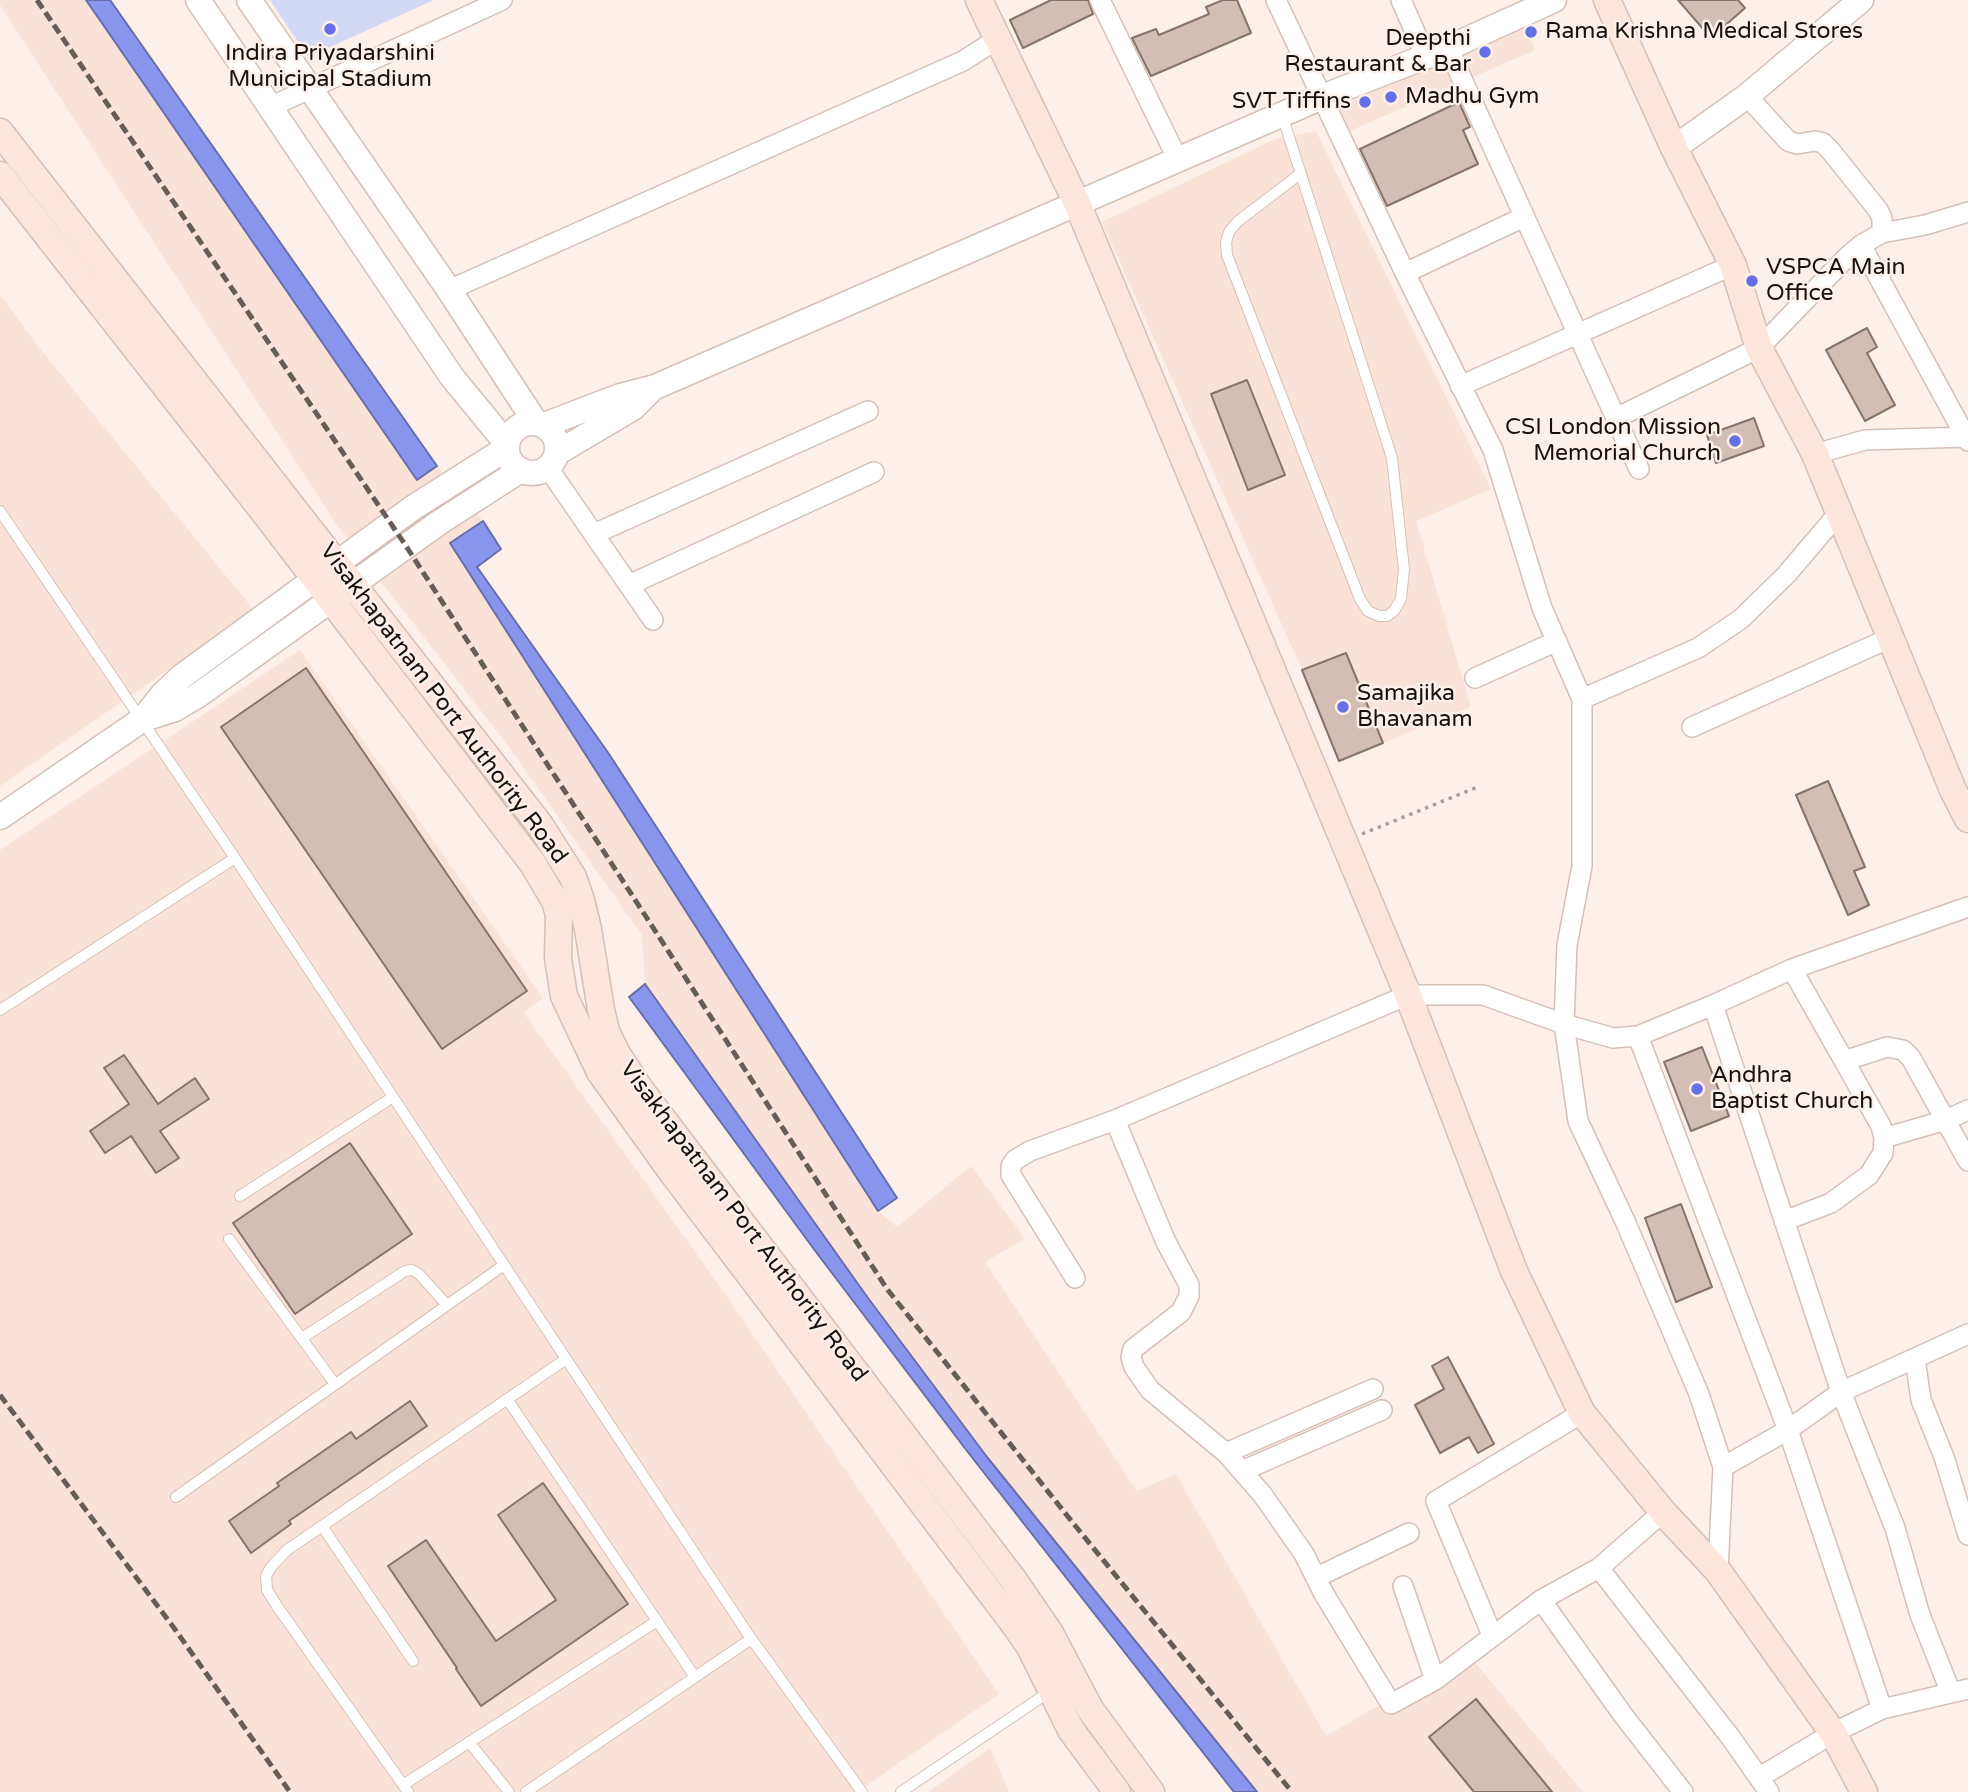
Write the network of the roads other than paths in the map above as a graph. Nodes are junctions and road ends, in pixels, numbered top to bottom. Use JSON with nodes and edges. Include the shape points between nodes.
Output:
{"nodes":[{"id":1,"x":198,"y":0,"type":"edge"},
{"id":2,"x":249,"y":0,"type":"edge"},
{"id":3,"x":502,"y":0,"type":"edge"},
{"id":4,"x":979,"y":0,"type":"edge"},
{"id":5,"x":1100,"y":0,"type":"edge"},
{"id":6,"x":1276,"y":0,"type":"edge"},
{"id":7,"x":1401,"y":0,"type":"edge"},
{"id":8,"x":1555,"y":0,"type":"edge"},
{"id":9,"x":1607,"y":0,"type":"edge"},
{"id":10,"x":1861,"y":0,"type":"edge"},
{"id":11,"x":999,"y":38,"type":"junction"},
{"id":12,"x":1437,"y":52,"type":"junction"},
{"id":13,"x":310,"y":88,"type":"junction"},
{"id":14,"x":1747,"y":96,"type":"junction"},
{"id":15,"x":1322,"y":97,"type":"junction"},
{"id":16,"x":270,"y":107,"type":"junction"},
{"id":17,"x":1282,"y":115,"type":"junction"},
{"id":18,"x":0,"y":132,"type":"edge"},
{"id":19,"x":1674,"y":148,"type":"junction"},
{"id":20,"x":1178,"y":160,"type":"junction"},
{"id":21,"x":1300,"y":174,"type":"junction"},
{"id":22,"x":0,"y":175,"type":"edge"},
{"id":23,"x":1077,"y":204,"type":"junction"},
{"id":24,"x":1968,"y":212,"type":"edge"},
{"id":25,"x":1524,"y":217,"type":"junction"},
{"id":26,"x":1882,"y":233,"type":"junction"},
{"id":27,"x":1861,"y":245,"type":"junction"},
{"id":28,"x":1733,"y":265,"type":"junction"},
{"id":29,"x":1405,"y":273,"type":"junction"},
{"id":30,"x":449,"y":290,"type":"junction"},
{"id":31,"x":1580,"y":335,"type":"junction"},
{"id":32,"x":1759,"y":348,"type":"junction"},
{"id":33,"x":1460,"y":386,"type":"junction"},
{"id":34,"x":655,"y":387,"type":"junction"},
{"id":35,"x":868,"y":411,"type":"dead end"},
{"id":36,"x":1616,"y":418,"type":"junction"},
{"id":37,"x":540,"y":424,"type":"junction"},
{"id":38,"x":1967,"y":438,"type":"edge"},
{"id":39,"x":507,"y":446,"type":"junction"},
{"id":40,"x":1815,"y":454,"type":"junction"},
{"id":41,"x":552,"y":460,"type":"junction"},
{"id":42,"x":1639,"y":469,"type":"dead end"},
{"id":43,"x":521,"y":470,"type":"junction"},
{"id":44,"x":874,"y":472,"type":"dead end"},
{"id":45,"x":0,"y":511,"type":"edge"},
{"id":46,"x":1838,"y":514,"type":"junction"},
{"id":47,"x":594,"y":534,"type":"junction"},
{"id":48,"x":346,"y":574,"type":"junction"},
{"id":49,"x":629,"y":586,"type":"junction"},
{"id":50,"x":324,"y":590,"type":"junction"},
{"id":51,"x":653,"y":620,"type":"dead end"},
{"id":52,"x":1890,"y":638,"type":"junction"},
{"id":53,"x":1557,"y":641,"type":"junction"},
{"id":54,"x":1475,"y":678,"type":"dead end"},
{"id":55,"x":1582,"y":699,"type":"junction"},
{"id":56,"x":142,"y":719,"type":"junction"},
{"id":57,"x":1692,"y":727,"type":"dead end"},
{"id":58,"x":1961,"y":785,"type":"edge"},
{"id":59,"x":0,"y":817,"type":"edge"},
{"id":60,"x":1968,"y":819,"type":"edge"},
{"id":61,"x":235,"y":858,"type":"junction"},
{"id":62,"x":1968,"y":907,"type":"edge"},
{"id":63,"x":1792,"y":969,"type":"junction"},
{"id":64,"x":1408,"y":995,"type":"junction"},
{"id":65,"x":1713,"y":1005,"type":"junction"},
{"id":66,"x":0,"y":1010,"type":"edge"},
{"id":67,"x":1564,"y":1024,"type":"junction"},
{"id":68,"x":1638,"y":1036,"type":"junction"},
{"id":69,"x":1844,"y":1061,"type":"junction"},
{"id":70,"x":393,"y":1097,"type":"junction"},
{"id":71,"x":1968,"y":1110,"type":"edge"},
{"id":72,"x":1115,"y":1120,"type":"junction"},
{"id":73,"x":1945,"y":1120,"type":"junction"},
{"id":74,"x":1884,"y":1138,"type":"junction"},
{"id":75,"x":1968,"y":1161,"type":"edge"},
{"id":76,"x":240,"y":1196,"type":"dead end"},
{"id":77,"x":1784,"y":1221,"type":"junction"},
{"id":78,"x":229,"y":1239,"type":"dead end"},
{"id":79,"x":504,"y":1265,"type":"junction"},
{"id":80,"x":1075,"y":1278,"type":"dead end"},
{"id":81,"x":447,"y":1305,"type":"junction"},
{"id":82,"x":1968,"y":1334,"type":"edge"},
{"id":83,"x":302,"y":1338,"type":"junction"},
{"id":84,"x":566,"y":1359,"type":"junction"},
{"id":85,"x":1915,"y":1359,"type":"junction"},
{"id":86,"x":335,"y":1384,"type":"junction"},
{"id":87,"x":1373,"y":1389,"type":"dead end"},
{"id":88,"x":1841,"y":1392,"type":"junction"},
{"id":89,"x":507,"y":1399,"type":"junction"},
{"id":90,"x":1382,"y":1410,"type":"dead end"},
{"id":91,"x":1583,"y":1412,"type":"junction"},
{"id":92,"x":1788,"y":1430,"type":"junction"},
{"id":93,"x":1226,"y":1453,"type":"junction"},
{"id":94,"x":1723,"y":1467,"type":"junction"},
{"id":95,"x":1242,"y":1471,"type":"junction"},
{"id":96,"x":176,"y":1497,"type":"dead end"},
{"id":97,"x":1663,"y":1512,"type":"junction"},
{"id":98,"x":322,"y":1526,"type":"junction"},
{"id":99,"x":1409,"y":1533,"type":"dead end"},
{"id":100,"x":1968,"y":1535,"type":"edge"},
{"id":101,"x":1598,"y":1568,"type":"junction"},
{"id":102,"x":1718,"y":1571,"type":"junction"},
{"id":103,"x":1317,"y":1577,"type":"junction"},
{"id":104,"x":1403,"y":1586,"type":"dead end"},
{"id":105,"x":1541,"y":1600,"type":"junction"},
{"id":106,"x":657,"y":1620,"type":"junction"},
{"id":107,"x":1492,"y":1635,"type":"junction"},
{"id":108,"x":751,"y":1639,"type":"junction"},
{"id":109,"x":413,"y":1661,"type":"dead end"},
{"id":110,"x":695,"y":1677,"type":"junction"},
{"id":111,"x":1435,"y":1679,"type":"junction"},
{"id":112,"x":1062,"y":1683,"type":"junction"},
{"id":113,"x":1960,"y":1691,"type":"edge"},
{"id":114,"x":1882,"y":1709,"type":"junction"},
{"id":115,"x":1833,"y":1733,"type":"junction"},
{"id":116,"x":470,"y":1742,"type":"junction"},
{"id":117,"x":1764,"y":1785,"type":"edge"},
{"id":118,"x":405,"y":1788,"type":"edge"},
{"id":119,"x":509,"y":1792,"type":"edge"},
{"id":120,"x":526,"y":1792,"type":"edge"},
{"id":121,"x":862,"y":1792,"type":"edge"},
{"id":122,"x":901,"y":1792,"type":"edge"},
{"id":123,"x":1117,"y":1792,"type":"edge"},
{"id":124,"x":1152,"y":1792,"type":"edge"},
{"id":125,"x":1683,"y":1792,"type":"edge"},
{"id":126,"x":1864,"y":1792,"type":"edge"}],
"edges":[{"from":1,"to":16,"type":"street"},
{"from":2,"to":13,"type":"street"},
{"from":3,"to":13,"type":"street"},
{"from":4,"to":11,"type":"main road"},
{"from":5,"to":20,"type":"street"},
{"from":6,"to":15,"type":"street"},
{"from":7,"to":12,"type":"street"},
{"from":8,"to":12,"type":"street"},
{"from":9,"to":19,"type":"main road"},
{"from":10,"to":14,"type":"street"},
{"from":11,"to":23,"type":"main road"},
{"from":11,"to":30,"type":"street","via":[[963,61]]},
{"from":12,"to":15,"type":"street"},
{"from":12,"to":25,"type":"street"},
{"from":13,"to":16,"type":"street"},
{"from":13,"to":30,"type":"street"},
{"from":14,"to":19,"type":"street"},
{"from":14,"to":26,"type":"street","via":[[1788,141],[1815,141],[1830,149],[1878,209]]},
{"from":15,"to":17,"type":"street"},
{"from":15,"to":29,"type":"street"},
{"from":16,"to":39,"type":"street","via":[[452,377]]},
{"from":17,"to":20,"type":"street"},
{"from":17,"to":21,"type":"lane"},
{"from":18,"to":48,"type":"main road","name":"Visakhapatnam Port Authority Road"},
{"from":19,"to":28,"type":"main road"},
{"from":20,"to":23,"type":"street"},
{"from":21,"to":21,"type":"lane","via":[[1392,458],[1404,569],[1401,599],[1387,616],[1368,611],[1360,599],[1227,255],[1229,232],[1237,222]]},
{"from":22,"to":50,"type":"main road","name":"Visakhapatnam Port Authority Road"},
{"from":23,"to":34,"type":"street"},
{"from":23,"to":64,"type":"main road"},
{"from":24,"to":26,"type":"street"},
{"from":25,"to":29,"type":"street"},
{"from":25,"to":31,"type":"street"},
{"from":26,"to":27,"type":"street"},
{"from":27,"to":32,"type":"street"},
{"from":27,"to":38,"type":"street"},
{"from":28,"to":31,"type":"street"},
{"from":28,"to":32,"type":"main road"},
{"from":29,"to":33,"type":"street"},
{"from":30,"to":37,"type":"street"},
{"from":31,"to":33,"type":"street"},
{"from":31,"to":36,"type":"street"},
{"from":32,"to":36,"type":"street"},
{"from":32,"to":40,"type":"main road"},
{"from":33,"to":53,"type":"street","via":[[1493,450],[1542,608]]},
{"from":34,"to":37,"type":"street"},
{"from":34,"to":41,"type":"street","via":[[633,408]]},
{"from":35,"to":47,"type":"street"},
{"from":36,"to":42,"type":"street"},
{"from":37,"to":39,"type":"street","via":[[521,425]]},
{"from":37,"to":41,"type":"street","via":[[555,437]]},
{"from":38,"to":40,"type":"street","via":[[1865,440]]},
{"from":39,"to":43,"type":"street","via":[[510,461]]},
{"from":39,"to":48,"type":"street","via":[[414,507]]},
{"from":40,"to":46,"type":"main road"},
{"from":41,"to":43,"type":"street","via":[[532,473]]},
{"from":41,"to":47,"type":"street"},
{"from":43,"to":48,"type":"street"},
{"from":44,"to":49,"type":"street"},
{"from":45,"to":56,"type":"lane"},
{"from":46,"to":52,"type":"main road"},
{"from":46,"to":55,"type":"street","via":[[1741,619],[1698,648]]},
{"from":47,"to":49,"type":"street"},
{"from":48,"to":50,"type":"street"},
{"from":48,"to":112,"type":"main road","name":"Visakhapatnam Port Authority Road","via":[[540,825],[573,877],[588,929],[606,1031],[627,1070],[1013,1579],[1050,1633]]},
{"from":49,"to":51,"type":"street"},
{"from":50,"to":56,"type":"street","via":[[197,696],[175,709]]},
{"from":50,"to":112,"type":"main road","name":"Visakhapatnam Port Authority Road","via":[[533,864],[555,901],[564,996],[612,1091],[1030,1647]]},
{"from":52,"to":57,"type":"street"},
{"from":52,"to":58,"type":"main road"},
{"from":53,"to":54,"type":"street"},
{"from":53,"to":55,"type":"street"},
{"from":55,"to":67,"type":"street","via":[[1582,866],[1567,945]]},
{"from":56,"to":59,"type":"street"},
{"from":56,"to":61,"type":"lane"},
{"from":58,"to":60,"type":"main road"},
{"from":61,"to":66,"type":"lane"},
{"from":61,"to":70,"type":"lane"},
{"from":62,"to":63,"type":"street"},
{"from":63,"to":65,"type":"street"},
{"from":63,"to":69,"type":"street"},
{"from":64,"to":67,"type":"street","via":[[1483,995]]},
{"from":64,"to":72,"type":"street"},
{"from":64,"to":91,"type":"main road","via":[[1514,1271]]},
{"from":65,"to":68,"type":"street"},
{"from":65,"to":77,"type":"street"},
{"from":67,"to":68,"type":"street","via":[[1613,1038]]},
{"from":67,"to":94,"type":"street","via":[[1578,1121],[1688,1370]]},
{"from":68,"to":92,"type":"street"},
{"from":69,"to":73,"type":"street","via":[[1887,1047],[1903,1050]]},
{"from":69,"to":74,"type":"street"},
{"from":70,"to":76,"type":"lane"},
{"from":70,"to":79,"type":"lane"},
{"from":71,"to":73,"type":"street"},
{"from":72,"to":80,"type":"street","via":[[1030,1151],[1010,1166],[1011,1175]]},
{"from":72,"to":93,"type":"street","via":[[1189,1285],[1181,1312],[1133,1349],[1134,1367],[1150,1390]]},
{"from":73,"to":74,"type":"street"},
{"from":73,"to":75,"type":"street"},
{"from":74,"to":77,"type":"street","via":[[1883,1153],[1869,1175],[1830,1203]]},
{"from":77,"to":88,"type":"street"},
{"from":78,"to":83,"type":"lane"},
{"from":79,"to":81,"type":"lane"},
{"from":79,"to":84,"type":"lane"},
{"from":81,"to":83,"type":"lane","via":[[419,1274],[405,1271]]},
{"from":81,"to":86,"type":"lane"},
{"from":82,"to":85,"type":"street"},
{"from":83,"to":86,"type":"lane"},
{"from":84,"to":89,"type":"lane"},
{"from":84,"to":108,"type":"lane"},
{"from":85,"to":88,"type":"street"},
{"from":85,"to":100,"type":"street","via":[[1921,1400]]},
{"from":86,"to":96,"type":"lane"},
{"from":87,"to":93,"type":"street"},
{"from":88,"to":92,"type":"street"},
{"from":88,"to":113,"type":"street","via":[[1895,1528],[1920,1615]]},
{"from":89,"to":98,"type":"lane"},
{"from":89,"to":106,"type":"lane"},
{"from":90,"to":95,"type":"street"},
{"from":91,"to":97,"type":"main road"},
{"from":91,"to":107,"type":"street","via":[[1436,1501]]},
{"from":92,"to":94,"type":"street"},
{"from":92,"to":114,"type":"street"},
{"from":93,"to":95,"type":"street"},
{"from":94,"to":102,"type":"street"},
{"from":95,"to":103,"type":"street"},
{"from":97,"to":101,"type":"street"},
{"from":97,"to":102,"type":"main road"},
{"from":98,"to":109,"type":"lane"},
{"from":98,"to":118,"type":"lane","via":[[271,1567],[267,1590]]},
{"from":99,"to":103,"type":"street"},
{"from":101,"to":105,"type":"street"},
{"from":101,"to":117,"type":"street"},
{"from":102,"to":115,"type":"main road"},
{"from":103,"to":111,"type":"street","via":[[1391,1704]]},
{"from":104,"to":111,"type":"street"},
{"from":105,"to":107,"type":"street"},
{"from":105,"to":125,"type":"street"},
{"from":106,"to":110,"type":"lane"},
{"from":106,"to":116,"type":"lane"},
{"from":107,"to":111,"type":"street"},
{"from":108,"to":110,"type":"lane"},
{"from":108,"to":121,"type":"lane"},
{"from":110,"to":120,"type":"lane"},
{"from":112,"to":122,"type":"lane"},
{"from":112,"to":123,"type":"main road","name":"Visakhapatnam Port Authority Road","via":[[1071,1730]]},
{"from":112,"to":124,"type":"main road","name":"Visakhapatnam Port Authority Road","via":[[1090,1709]]},
{"from":113,"to":114,"type":"street"},
{"from":114,"to":115,"type":"street"},
{"from":115,"to":117,"type":"street"},
{"from":115,"to":126,"type":"main road"},
{"from":116,"to":118,"type":"lane"},
{"from":116,"to":119,"type":"lane"}]}
